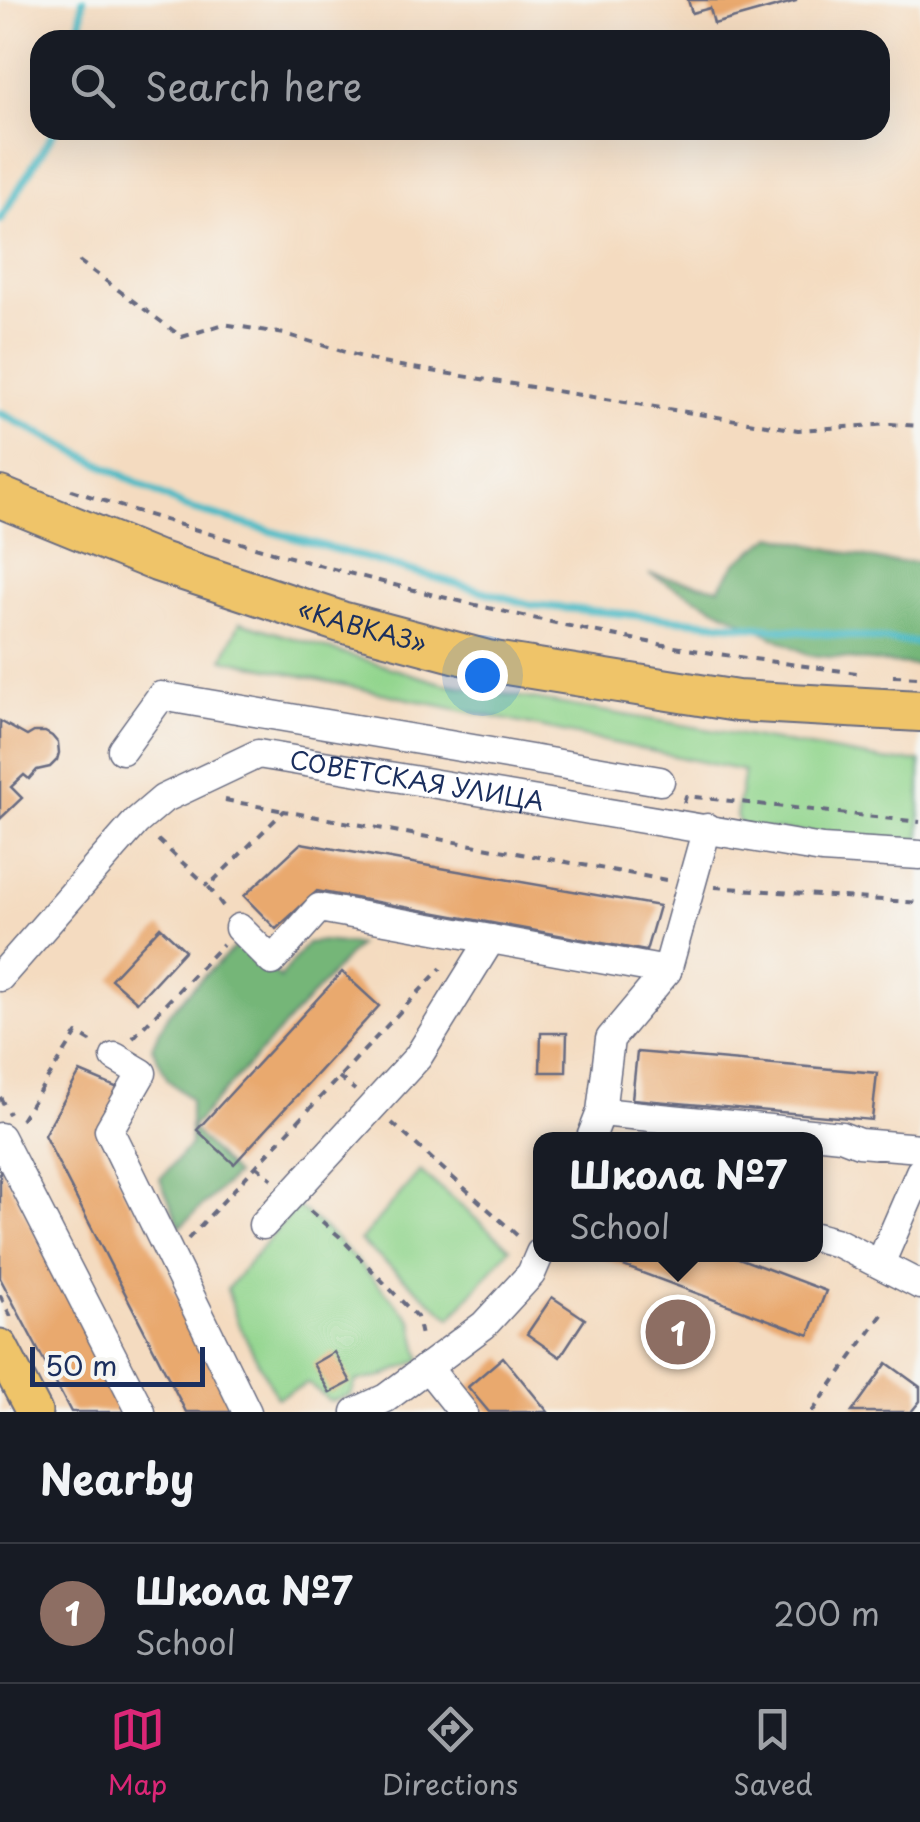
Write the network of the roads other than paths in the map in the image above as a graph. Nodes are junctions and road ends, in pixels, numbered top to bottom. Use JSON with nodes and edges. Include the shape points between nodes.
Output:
{"nodes":[{"id":1,"x":0,"y":497,"type":"edge"},
{"id":2,"x":0,"y":524,"type":"edge"},
{"id":3,"x":920,"y":711,"type":"edge"},
{"id":4,"x":920,"y":736,"type":"edge"},
{"id":5,"x":122,"y":750,"type":"dead end"},
{"id":6,"x":660,"y":781,"type":"dead end"},
{"id":7,"x":707,"y":828,"type":"junction"},
{"id":8,"x":920,"y":856,"type":"edge"},
{"id":9,"x":239,"y":928,"type":"road end"},
{"id":10,"x":481,"y":937,"type":"junction"},
{"id":11,"x":666,"y":970,"type":"junction"},
{"id":12,"x":0,"y":977,"type":"edge"},
{"id":13,"x":115,"y":1057,"type":"dead end"},
{"id":14,"x":600,"y":1112,"type":"junction"},
{"id":15,"x":593,"y":1132,"type":"edge"},
{"id":16,"x":801,"y":1132,"type":"edge"},
{"id":17,"x":823,"y":1134,"type":"edge"},
{"id":18,"x":0,"y":1137,"type":"edge"},
{"id":19,"x":920,"y":1148,"type":"edge"},
{"id":20,"x":920,"y":1172,"type":"edge"},
{"id":21,"x":263,"y":1225,"type":"dead end"},
{"id":22,"x":823,"y":1239,"type":"edge"},
{"id":23,"x":536,"y":1262,"type":"edge"},
{"id":24,"x":880,"y":1264,"type":"junction"},
{"id":25,"x":920,"y":1285,"type":"edge"},
{"id":26,"x":0,"y":1347,"type":"edge"},
{"id":27,"x":427,"y":1367,"type":"junction"},
{"id":28,"x":390,"y":1405,"type":"edge"},
{"id":29,"x":34,"y":1412,"type":"edge"},
{"id":30,"x":141,"y":1412,"type":"edge"},
{"id":31,"x":247,"y":1412,"type":"edge"},
{"id":32,"x":356,"y":1412,"type":"edge"},
{"id":33,"x":463,"y":1412,"type":"edge"}],
"edges":[{"from":1,"to":3,"type":"highway","name":"«КАВКАЗ»","via":[[176,567],[341,622],[488,661],[737,702]]},
{"from":2,"to":4,"type":"highway","via":[[280,625],[503,684],[769,725]]},
{"from":5,"to":6,"type":"street","via":[[161,696]]},
{"from":7,"to":8,"type":"street","name":"СОВЕТСКАЯ УЛИЦА","via":[[822,849]]},
{"from":7,"to":11,"type":"street"},
{"from":7,"to":12,"type":"street","name":"СОВЕТСКАЯ УЛИЦА","via":[[258,754],[163,799],[136,822]]},
{"from":9,"to":10,"type":"street","via":[[272,961],[319,908]]},
{"from":10,"to":11,"type":"street"},
{"from":10,"to":21,"type":"street","via":[[418,1057]]},
{"from":11,"to":14,"type":"street","via":[[610,1040]]},
{"from":13,"to":31,"type":"street","via":[[142,1073],[109,1130]]},
{"from":14,"to":15,"type":"street"},
{"from":14,"to":16,"type":"street"},
{"from":17,"to":19,"type":"street"},
{"from":18,"to":30,"type":"street"},
{"from":20,"to":24,"type":"street"},
{"from":22,"to":24,"type":"street"},
{"from":23,"to":27,"type":"street","via":[[484,1326]]},
{"from":24,"to":25,"type":"street"},
{"from":26,"to":29,"type":"main road"},
{"from":27,"to":28,"type":"street"},
{"from":27,"to":33,"type":"street"},
{"from":28,"to":32,"type":"street"}]}
